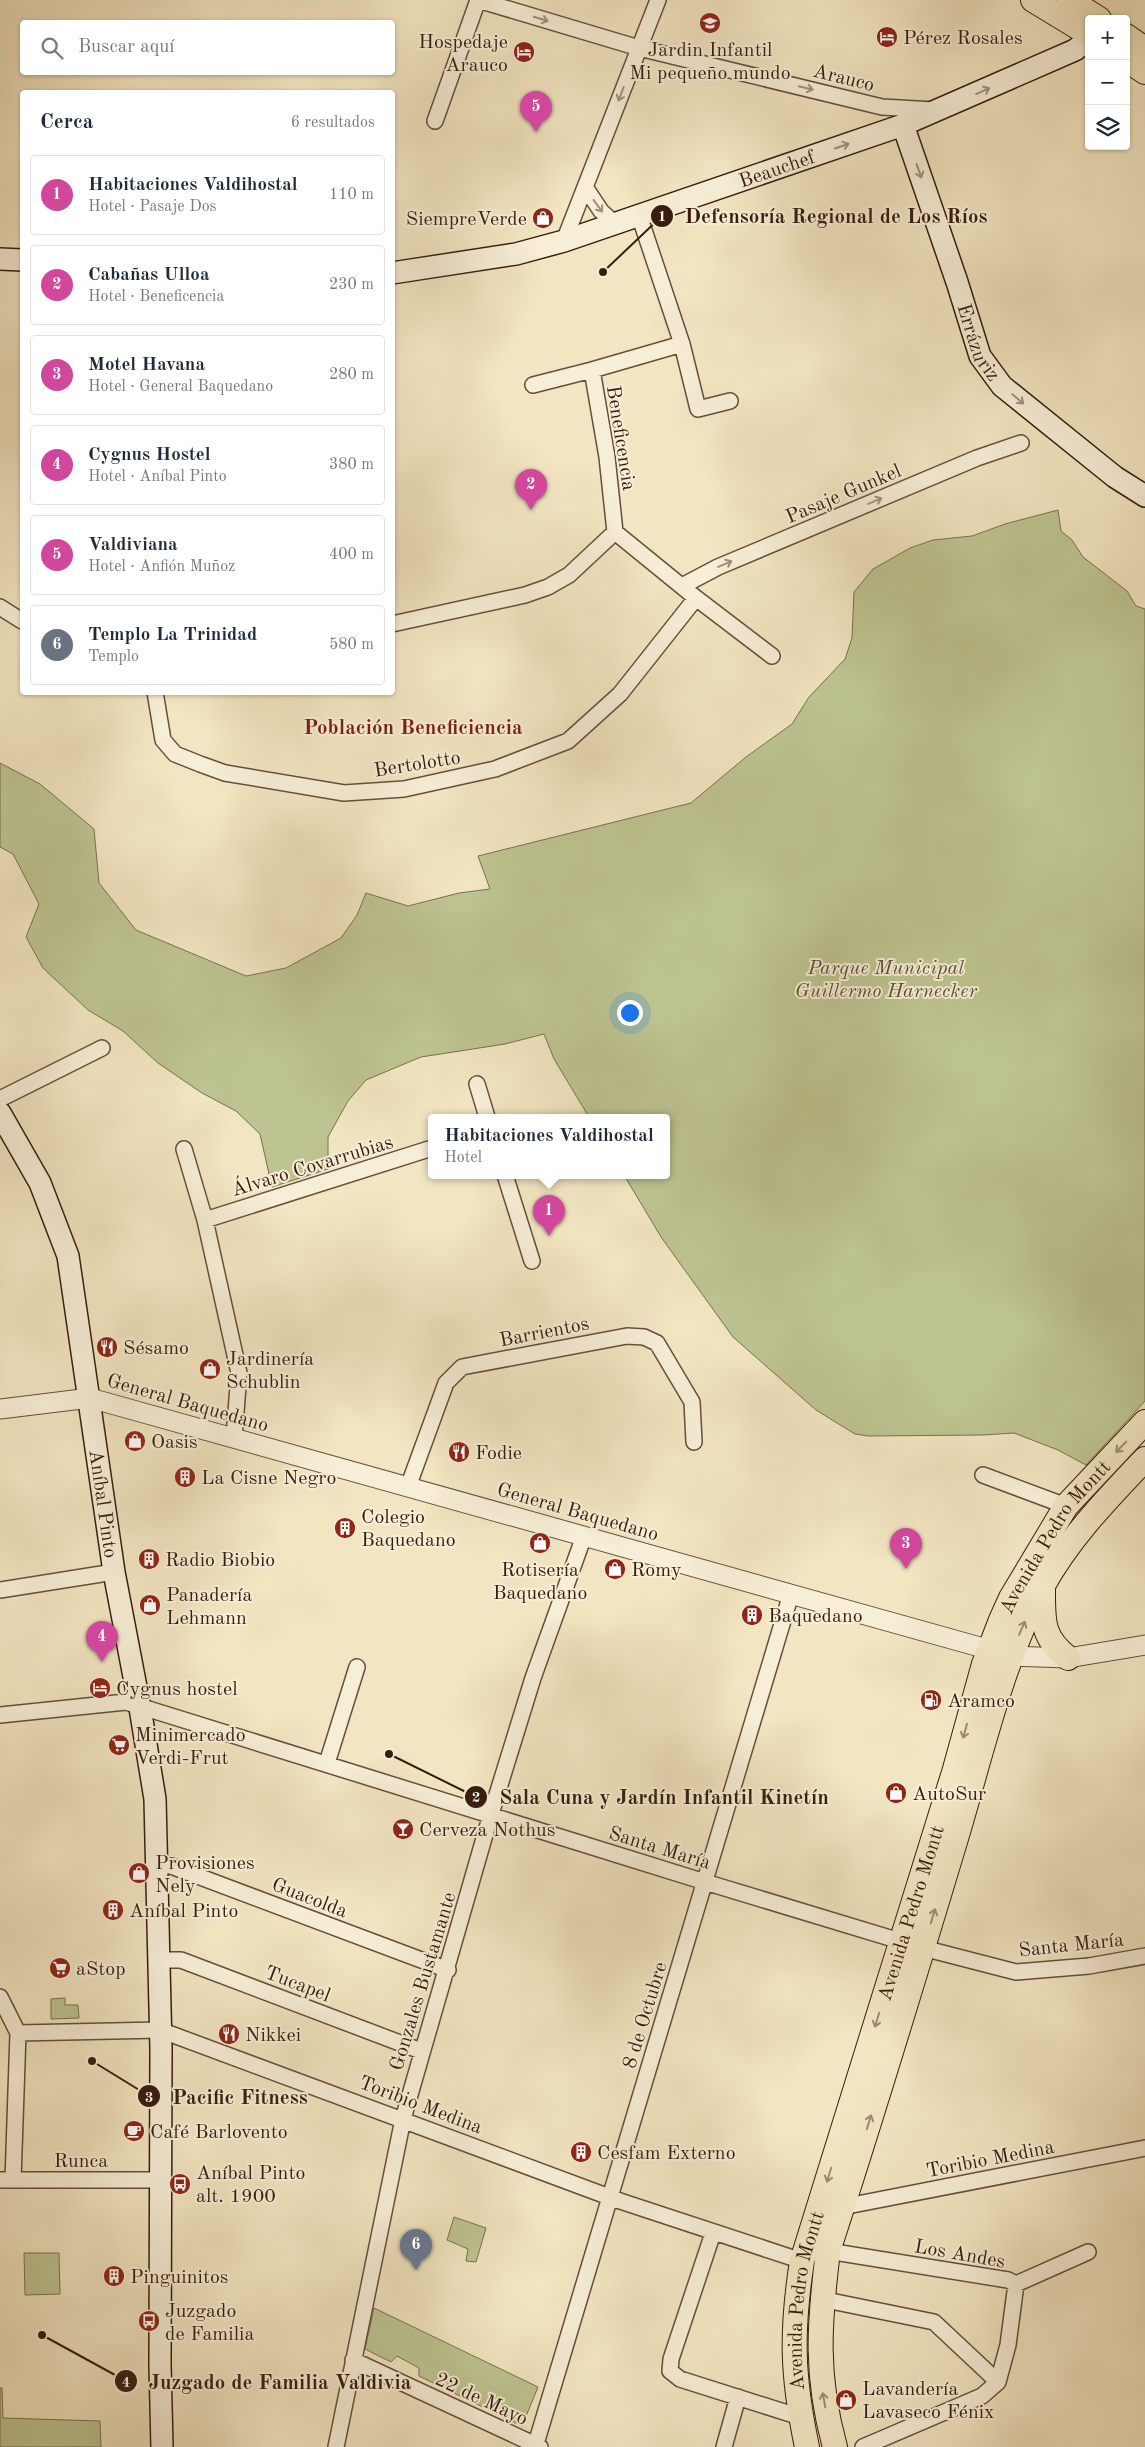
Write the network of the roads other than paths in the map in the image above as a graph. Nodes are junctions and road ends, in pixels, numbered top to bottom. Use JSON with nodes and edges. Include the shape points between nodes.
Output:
{"nodes":[{"id":1,"x":478,"y":0,"type":"edge"},
{"id":2,"x":658,"y":0,"type":"edge"},
{"id":3,"x":1033,"y":0,"type":"edge"},
{"id":4,"x":1069,"y":0,"type":"edge"},
{"id":5,"x":1092,"y":15,"type":"edge"},
{"id":6,"x":1085,"y":32,"type":"edge"},
{"id":7,"x":1130,"y":39,"type":"edge"},
{"id":8,"x":1085,"y":42,"type":"edge"},
{"id":9,"x":639,"y":48,"type":"junction"},
{"id":10,"x":1145,"y":49,"type":"edge"},
{"id":11,"x":1127,"y":60,"type":"edge"},
{"id":12,"x":1145,"y":72,"type":"edge"},
{"id":13,"x":882,"y":107,"type":"junction"},
{"id":14,"x":939,"y":110,"type":"junction"},
{"id":15,"x":435,"y":121,"type":"dead end"},
{"id":16,"x":903,"y":124,"type":"junction"},
{"id":17,"x":585,"y":187,"type":"junction"},
{"id":18,"x":639,"y":215,"type":"junction"},
{"id":19,"x":614,"y":223,"type":"junction"},
{"id":20,"x":564,"y":241,"type":"junction"},
{"id":21,"x":0,"y":259,"type":"edge"},
{"id":22,"x":20,"y":260,"type":"edge"},
{"id":23,"x":395,"y":273,"type":"edge"},
{"id":24,"x":682,"y":344,"type":"junction"},
{"id":25,"x":592,"y":370,"type":"junction"},
{"id":26,"x":533,"y":385,"type":"dead end"},
{"id":27,"x":730,"y":401,"type":"dead end"},
{"id":28,"x":1022,"y":443,"type":"dead end"},
{"id":29,"x":1145,"y":496,"type":"edge"},
{"id":30,"x":615,"y":532,"type":"junction"},
{"id":31,"x":682,"y":586,"type":"junction"},
{"id":32,"x":696,"y":598,"type":"junction"},
{"id":33,"x":0,"y":607,"type":"edge"},
{"id":34,"x":20,"y":620,"type":"edge"},
{"id":35,"x":395,"y":623,"type":"edge"},
{"id":36,"x":772,"y":656,"type":"dead end"},
{"id":37,"x":156,"y":695,"type":"edge"},
{"id":38,"x":102,"y":1048,"type":"dead end"},
{"id":39,"x":477,"y":1084,"type":"dead end"},
{"id":40,"x":0,"y":1099,"type":"edge"},
{"id":41,"x":0,"y":1113,"type":"edge"},
{"id":42,"x":486,"y":1114,"type":"edge"},
{"id":43,"x":184,"y":1148,"type":"dead end"},
{"id":44,"x":428,"y":1149,"type":"edge"},
{"id":45,"x":506,"y":1179,"type":"edge"},
{"id":46,"x":205,"y":1220,"type":"junction"},
{"id":47,"x":532,"y":1261,"type":"dead end"},
{"id":48,"x":90,"y":1398,"type":"junction"},
{"id":49,"x":0,"y":1409,"type":"edge"},
{"id":50,"x":1145,"y":1422,"type":"edge"},
{"id":51,"x":234,"y":1438,"type":"junction"},
{"id":52,"x":694,"y":1442,"type":"dead end"},
{"id":53,"x":1145,"y":1459,"type":"edge"},
{"id":54,"x":983,"y":1475,"type":"dead end"},
{"id":55,"x":408,"y":1487,"type":"junction"},
{"id":56,"x":1066,"y":1506,"type":"junction"},
{"id":57,"x":584,"y":1536,"type":"junction"},
{"id":58,"x":114,"y":1572,"type":"junction"},
{"id":59,"x":1043,"y":1586,"type":"junction"},
{"id":60,"x":0,"y":1590,"type":"edge"},
{"id":61,"x":792,"y":1594,"type":"junction"},
{"id":62,"x":1145,"y":1645,"type":"edge"},
{"id":63,"x":989,"y":1649,"type":"junction"},
{"id":64,"x":1012,"y":1656,"type":"junction"},
{"id":65,"x":1068,"y":1658,"type":"junction"},
{"id":66,"x":357,"y":1667,"type":"dead end"},
{"id":67,"x":140,"y":1708,"type":"junction"},
{"id":68,"x":0,"y":1715,"type":"edge"},
{"id":69,"x":328,"y":1763,"type":"junction"},
{"id":70,"x":491,"y":1814,"type":"junction"},
{"id":71,"x":158,"y":1866,"type":"junction"},
{"id":72,"x":704,"y":1882,"type":"junction"},
{"id":73,"x":912,"y":1944,"type":"junction"},
{"id":74,"x":1145,"y":1956,"type":"edge"},
{"id":75,"x":159,"y":1960,"type":"junction"},
{"id":76,"x":448,"y":1970,"type":"junction"},
{"id":77,"x":0,"y":1997,"type":"edge"},
{"id":78,"x":160,"y":2030,"type":"junction"},
{"id":79,"x":18,"y":2033,"type":"junction"},
{"id":80,"x":421,"y":2051,"type":"junction"},
{"id":81,"x":403,"y":2119,"type":"junction"},
{"id":82,"x":1145,"y":2148,"type":"edge"},
{"id":83,"x":6,"y":2180,"type":"edge"},
{"id":84,"x":162,"y":2180,"type":"junction"},
{"id":85,"x":610,"y":2197,"type":"junction"},
{"id":86,"x":832,"y":2204,"type":"junction"},
{"id":87,"x":713,"y":2233,"type":"junction"},
{"id":88,"x":828,"y":2251,"type":"junction"},
{"id":89,"x":1088,"y":2252,"type":"dead end"},
{"id":90,"x":802,"y":2261,"type":"junction"},
{"id":91,"x":1016,"y":2284,"type":"junction"},
{"id":92,"x":821,"y":2299,"type":"junction"},
{"id":93,"x":354,"y":2360,"type":"junction"},
{"id":94,"x":998,"y":2382,"type":"junction"},
{"id":95,"x":738,"y":2397,"type":"junction"},
{"id":96,"x":800,"y":2417,"type":"junction"},
{"id":97,"x":537,"y":2446,"type":"edge"},
{"id":98,"x":162,"y":2447,"type":"edge"},
{"id":99,"x":336,"y":2447,"type":"edge"},
{"id":100,"x":724,"y":2447,"type":"edge"},
{"id":101,"x":807,"y":2447,"type":"edge"},
{"id":102,"x":834,"y":2447,"type":"edge"},
{"id":103,"x":863,"y":2447,"type":"edge"}],
"edges":[{"from":1,"to":9,"type":"street","name":"Arauco","one_way":true},
{"from":1,"to":15,"type":"street"},
{"from":2,"to":9,"type":"street"},
{"from":3,"to":6,"type":"main road"},
{"from":4,"to":5,"type":"main road"},
{"from":7,"to":10,"type":"main road"},
{"from":14,"to":8,"type":"main road","name":"Beauchef","one_way":true,"via":[[1075,50]]},
{"from":9,"to":13,"type":"street","name":"Arauco","one_way":true},
{"from":9,"to":17,"type":"street","one_way":true},
{"from":11,"to":12,"type":"main road"},
{"from":13,"to":14,"type":"street","name":"Arauco"},
{"from":13,"to":16,"type":"street","name":"Arauco"},
{"from":14,"to":16,"type":"main road","name":"Beauchef"},
{"from":18,"to":16,"type":"main road","name":"Beauchef","one_way":true},
{"from":16,"to":29,"type":"main road","name":"Errázuriz","one_way":true,"via":[[980,356],[1002,386],[1115,477]]},
{"from":17,"to":19,"type":"street","one_way":true,"via":[[601,211]]},
{"from":17,"to":20,"type":"street"},
{"from":18,"to":19,"type":"main road","name":"Beauchef"},
{"from":18,"to":24,"type":"street"},
{"from":19,"to":20,"type":"main road","name":"Beauchef"},
{"from":20,"to":23,"type":"main road","name":"Beauchef","via":[[516,254]]},
{"from":21,"to":22,"type":"main road"},
{"from":24,"to":25,"type":"street","name":"Beneficencia"},
{"from":24,"to":27,"type":"street","via":[[698,409]]},
{"from":25,"to":26,"type":"street"},
{"from":25,"to":30,"type":"street","name":"Beneficencia","via":[[607,457]]},
{"from":31,"to":28,"type":"street","name":"Pasaje Gunkel","one_way":true,"via":[[718,567]]},
{"from":30,"to":31,"type":"street"},
{"from":30,"to":35,"type":"street","via":[[569,575],[548,587]]},
{"from":31,"to":32,"type":"street"},
{"from":32,"to":36,"type":"street"},
{"from":32,"to":37,"type":"street","name":"Bertolotto","via":[[620,694],[568,741],[495,769],[404,790],[344,793],[225,773],[200,764],[175,754],[163,740]]},
{"from":33,"to":34,"type":"street"},
{"from":38,"to":40,"type":"street"},
{"from":39,"to":42,"type":"street"},
{"from":41,"to":48,"type":"main road","name":"Aníbal Pinto","via":[[40,1184],[68,1256]]},
{"from":43,"to":46,"type":"street"},
{"from":44,"to":46,"type":"street","name":"Álvaro Covarrubias"},
{"from":45,"to":47,"type":"street"},
{"from":46,"to":51,"type":"street","via":[[239,1373]]},
{"from":48,"to":49,"type":"street","name":"General Baquedano"},
{"from":48,"to":51,"type":"street","name":"General Baquedano"},
{"from":48,"to":58,"type":"main road","name":"Aníbal Pinto"},
{"from":50,"to":56,"type":"main road","name":"Avenida Pedro Montt","one_way":true},
{"from":51,"to":55,"type":"street","name":"General Baquedano"},
{"from":52,"to":55,"type":"street","name":"Barrientos","via":[[692,1402],[658,1343],[644,1337],[627,1336],[462,1367],[446,1383]]},
{"from":53,"to":59,"type":"main road","name":"Avenida Pedro Montt","via":[[1089,1518],[1067,1546]]},
{"from":54,"to":56,"type":"street"},
{"from":55,"to":57,"type":"street","name":"General Baquedano"},
{"from":56,"to":63,"type":"main road","name":"Avenida Pedro Montt","via":[[1011,1598]]},
{"from":57,"to":61,"type":"street","name":"General Baquedano"},
{"from":57,"to":70,"type":"street","name":"Gonzales Bustamante","via":[[533,1678]]},
{"from":58,"to":60,"type":"street"},
{"from":58,"to":67,"type":"main road","name":"Aníbal Pinto"},
{"from":64,"to":59,"type":"main road","name":"Avenida Pedro Montt","one_way":true},
{"from":59,"to":65,"type":"main road","via":[[1042,1610],[1046,1630],[1057,1649]]},
{"from":61,"to":63,"type":"street","name":"General Baquedano"},
{"from":61,"to":72,"type":"street","name":"8 de Octubre"},
{"from":62,"to":65,"type":"street","name":"General Baquedano"},
{"from":63,"to":64,"type":"street","name":"General Baquedano"},
{"from":63,"to":73,"type":"main road","name":"Avenida Pedro Montt","one_way":true},
{"from":64,"to":65,"type":"street","name":"General Baquedano"},
{"from":73,"to":64,"type":"main road","name":"Avenida Pedro Montt","one_way":true},
{"from":66,"to":69,"type":"street"},
{"from":67,"to":68,"type":"street","name":"Santa María","via":[[126,1702]]},
{"from":67,"to":69,"type":"street","name":"Santa María"},
{"from":67,"to":71,"type":"main road","name":"Aníbal Pinto","via":[[155,1799]]},
{"from":69,"to":70,"type":"street","name":"Santa María"},
{"from":70,"to":72,"type":"street","name":"Santa María"},
{"from":70,"to":76,"type":"street","name":"Gonzales Bustamante"},
{"from":71,"to":75,"type":"main road","name":"Aníbal Pinto"},
{"from":71,"to":76,"type":"street","name":"Guacolda","via":[[171,1866]]},
{"from":72,"to":73,"type":"street","name":"Santa María"},
{"from":72,"to":85,"type":"street","name":"8 de Octubre"},
{"from":73,"to":74,"type":"street","name":"Santa María","via":[[1016,1972],[1089,1966]]},
{"from":73,"to":86,"type":"main road","name":"Avenida Pedro Montt"},
{"from":75,"to":78,"type":"main road","name":"Aníbal Pinto"},
{"from":75,"to":80,"type":"street","name":"Tucapel","via":[[181,1960]]},
{"from":76,"to":80,"type":"street","name":"Gonzales Bustamante"},
{"from":77,"to":79,"type":"street"},
{"from":78,"to":79,"type":"street","name":"Toribio Medina"},
{"from":78,"to":81,"type":"street","name":"Toribio Medina"},
{"from":78,"to":84,"type":"main road","name":"Aníbal Pinto"},
{"from":79,"to":83,"type":"street"},
{"from":80,"to":81,"type":"street","name":"Gonzales Bustamante"},
{"from":81,"to":85,"type":"street","name":"Toribio Medina"},
{"from":81,"to":93,"type":"street","name":"Gonzales Bustamante"},
{"from":82,"to":86,"type":"street","name":"Toribio Medina"},
{"from":83,"to":84,"type":"street","name":"Runca"},
{"from":84,"to":98,"type":"main road","name":"Aníbal Pinto"},
{"from":85,"to":87,"type":"street","name":"Toribio Medina"},
{"from":85,"to":97,"type":"street","name":"8 de Octubre"},
{"from":86,"to":88,"type":"main road","name":"Avenida Pedro Montt"},
{"from":86,"to":90,"type":"main road","name":"Avenida Pedro Montt"},
{"from":87,"to":90,"type":"street","name":"Toribio Medina"},
{"from":87,"to":95,"type":"street","via":[[671,2359],[670,2371],[680,2379]]},
{"from":88,"to":91,"type":"street","name":"Los Andes","via":[[1008,2280]]},
{"from":88,"to":92,"type":"main road","name":"Avenida Pedro Montt"},
{"from":89,"to":91,"type":"street"},
{"from":90,"to":96,"type":"main road","name":"Avenida Pedro Montt","via":[[793,2345]]},
{"from":91,"to":94,"type":"street","name":"Los Andes","via":[[1008,2345]]},
{"from":92,"to":94,"type":"street","via":[[934,2322]]},
{"from":102,"to":92,"type":"main road","name":"Avenida Pedro Montt","one_way":true,"via":[[820,2379]]},
{"from":93,"to":97,"type":"street","name":"22 de Mayo"},
{"from":93,"to":99,"type":"street","name":"Gonzales Bustamante"},
{"from":94,"to":103,"type":"street","via":[[982,2396]]},
{"from":95,"to":96,"type":"street"},
{"from":95,"to":100,"type":"street"},
{"from":96,"to":101,"type":"main road","name":"Avenida Pedro Montt"}]}
